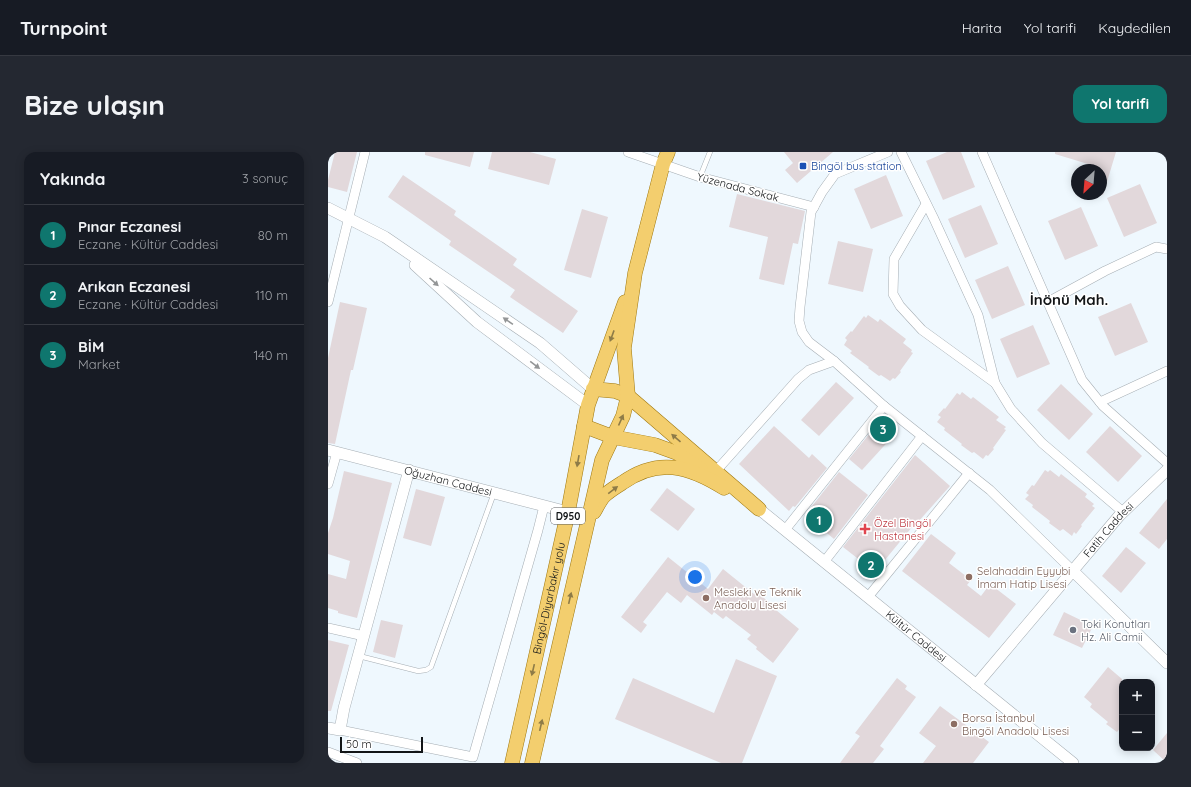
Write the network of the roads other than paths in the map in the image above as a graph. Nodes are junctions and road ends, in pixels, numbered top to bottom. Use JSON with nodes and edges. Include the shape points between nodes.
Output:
{"nodes":[{"id":1,"x":365,"y":152,"type":"edge"},
{"id":2,"x":628,"y":152,"type":"edge"},
{"id":3,"x":710,"y":152,"type":"edge"},
{"id":4,"x":888,"y":152,"type":"edge"},
{"id":5,"x":900,"y":152,"type":"edge"},
{"id":6,"x":982,"y":152,"type":"edge"},
{"id":7,"x":666,"y":158,"type":"edge"},
{"id":8,"x":700,"y":177,"type":"junction"},
{"id":9,"x":926,"y":204,"type":"junction"},
{"id":10,"x":814,"y":207,"type":"junction"},
{"id":11,"x":328,"y":208,"type":"edge"},
{"id":12,"x":348,"y":219,"type":"junction"},
{"id":13,"x":385,"y":237,"type":"junction"},
{"id":14,"x":1167,"y":249,"type":"edge"},
{"id":15,"x":636,"y":273,"type":"junction"},
{"id":16,"x":328,"y":302,"type":"edge"},
{"id":17,"x":1048,"y":302,"type":"junction"},
{"id":18,"x":834,"y":361,"type":"junction"},
{"id":19,"x":1167,"y":370,"type":"edge"},
{"id":20,"x":995,"y":383,"type":"junction"},
{"id":21,"x":593,"y":389,"type":"junction"},
{"id":22,"x":628,"y":396,"type":"junction"},
{"id":23,"x":1100,"y":402,"type":"junction"},
{"id":24,"x":588,"y":405,"type":"junction"},
{"id":25,"x":884,"y":406,"type":"junction"},
{"id":26,"x":584,"y":426,"type":"junction"},
{"id":27,"x":922,"y":436,"type":"junction"},
{"id":28,"x":613,"y":437,"type":"junction"},
{"id":29,"x":332,"y":451,"type":"edge"},
{"id":30,"x":1167,"y":463,"type":"edge"},
{"id":31,"x":409,"y":470,"type":"junction"},
{"id":32,"x":1167,"y":470,"type":"edge"},
{"id":33,"x":716,"y":471,"type":"junction"},
{"id":34,"x":970,"y":473,"type":"junction"},
{"id":35,"x":328,"y":484,"type":"edge"},
{"id":36,"x":494,"y":493,"type":"junction"},
{"id":37,"x":544,"y":506,"type":"junction"},
{"id":38,"x":759,"y":509,"type":"junction"},
{"id":39,"x":568,"y":512,"type":"junction"},
{"id":40,"x":1123,"y":512,"type":"junction"},
{"id":41,"x":589,"y":520,"type":"junction"},
{"id":42,"x":785,"y":530,"type":"junction"},
{"id":43,"x":824,"y":562,"type":"junction"},
{"id":44,"x":1073,"y":571,"type":"junction"},
{"id":45,"x":868,"y":597,"type":"junction"},
{"id":46,"x":328,"y":628,"type":"edge"},
{"id":47,"x":364,"y":636,"type":"junction"},
{"id":48,"x":358,"y":656,"type":"junction"},
{"id":49,"x":1167,"y":663,"type":"edge"},
{"id":50,"x":976,"y":685,"type":"junction"},
{"id":51,"x":328,"y":728,"type":"edge"},
{"id":52,"x":340,"y":730,"type":"junction"},
{"id":53,"x":328,"y":752,"type":"edge"},
{"id":54,"x":357,"y":763,"type":"edge"},
{"id":55,"x":512,"y":763,"type":"edge"},
{"id":56,"x":532,"y":763,"type":"edge"},
{"id":57,"x":1072,"y":763,"type":"edge"}],
"edges":[{"from":1,"to":12,"type":"street"},
{"from":2,"to":7,"type":"street","name":"Yüzenada Sokak"},
{"from":3,"to":8,"type":"lane"},
{"from":4,"to":10,"type":"street","via":[[836,174]]},
{"from":5,"to":9,"type":"street"},
{"from":6,"to":17,"type":"street"},
{"from":7,"to":8,"type":"street","name":"Yüzenada Sokak"},
{"from":7,"to":15,"type":"main road","name":"Bingöl-Diyarbakır yolu","number":"D950"},
{"from":8,"to":10,"type":"street","name":"Yüzenada Sokak"},
{"from":9,"to":20,"type":"street","via":[[978,315]]},
{"from":9,"to":20,"type":"street","via":[[894,259],[893,294],[900,306],[922,330]]},
{"from":10,"to":18,"type":"street","via":[[811,212],[799,320],[802,332],[809,342]]},
{"from":11,"to":12,"type":"street"},
{"from":12,"to":13,"type":"street"},
{"from":12,"to":16,"type":"street"},
{"from":21,"to":13,"type":"street","one_way":true,"via":[[540,343]]},
{"from":13,"to":24,"type":"street","one_way":true,"via":[[477,322]]},
{"from":14,"to":17,"type":"street","via":[[1156,247]]},
{"from":15,"to":21,"type":"main road","name":"Bingöl-Diyarbakır yolu","number":"D950","one_way":true},
{"from":15,"to":22,"type":"main road","name":"Bingöl-Diyarbakır yolu","number":"D950","via":[[624,348]]},
{"from":17,"to":23,"type":"street","via":[[1082,380]]},
{"from":18,"to":25,"type":"street"},
{"from":18,"to":33,"type":"street","via":[[809,370],[798,379]]},
{"from":19,"to":23,"type":"street"},
{"from":20,"to":40,"type":"street","via":[[1011,410],[1042,443]]},
{"from":21,"to":22,"type":"main road","via":[[615,391]]},
{"from":21,"to":24,"type":"main road","name":"Bingöl-Diyarbakır yolu","number":"D950"},
{"from":28,"to":22,"type":"main road","name":"Bingöl-Diyarbakır yolu","number":"D950","one_way":true,"via":[[623,416]]},
{"from":33,"to":22,"type":"main road","one_way":true},
{"from":23,"to":30,"type":"street"},
{"from":24,"to":26,"type":"main road","name":"Bingöl-Diyarbakır yolu","number":"D950"},
{"from":25,"to":27,"type":"street"},
{"from":25,"to":42,"type":"street"},
{"from":26,"to":28,"type":"main road"},
{"from":26,"to":39,"type":"main road","name":"Bingöl-Diyarbakır yolu","number":"D950","one_way":true},
{"from":27,"to":34,"type":"street"},
{"from":27,"to":43,"type":"street"},
{"from":28,"to":38,"type":"main road","via":[[656,445],[677,453]]},
{"from":28,"to":41,"type":"main road","name":"Bingöl-Diyarbakır yolu","number":"D950","via":[[602,460]]},
{"from":29,"to":31,"type":"street","name":"Oğuzhan Caddesi"},
{"from":29,"to":35,"type":"street"},
{"from":31,"to":36,"type":"street","name":"Oğuzhan Caddesi"},
{"from":31,"to":47,"type":"street"},
{"from":32,"to":40,"type":"street","name":"Fatih Caddesi"},
{"from":33,"to":38,"type":"main road"},
{"from":34,"to":44,"type":"street","via":[[995,494]]},
{"from":34,"to":45,"type":"street"},
{"from":36,"to":37,"type":"street","name":"Oğuzhan Caddesi"},
{"from":36,"to":48,"type":"lane","via":[[431,667],[418,671]]},
{"from":37,"to":39,"type":"street","name":"Oğuzhan Caddesi"},
{"from":37,"to":52,"type":"street","via":[[473,757]]},
{"from":41,"to":38,"type":"main road","one_way":true,"via":[[604,496],[634,475],[656,467],[670,467],[708,478]]},
{"from":38,"to":42,"type":"street","name":"Kültür Caddesi"},
{"from":39,"to":55,"type":"main road","name":"Bingöl-Diyarbakır yolu","number":"D950","one_way":true},
{"from":40,"to":44,"type":"street","name":"Fatih Caddesi"},
{"from":56,"to":41,"type":"main road","name":"Bingöl-Diyarbakır yolu","number":"D950","one_way":true},
{"from":42,"to":43,"type":"street","name":"Kültür Caddesi"},
{"from":43,"to":45,"type":"street","name":"Kültür Caddesi"},
{"from":44,"to":49,"type":"street"},
{"from":44,"to":50,"type":"street","name":"Fatih Caddesi"},
{"from":45,"to":50,"type":"street","name":"Kültür Caddesi"},
{"from":46,"to":47,"type":"street"},
{"from":47,"to":48,"type":"street"},
{"from":48,"to":52,"type":"street"},
{"from":50,"to":57,"type":"street","name":"Kültür Caddesi"},
{"from":51,"to":52,"type":"street"},
{"from":53,"to":54,"type":"street"}]}
